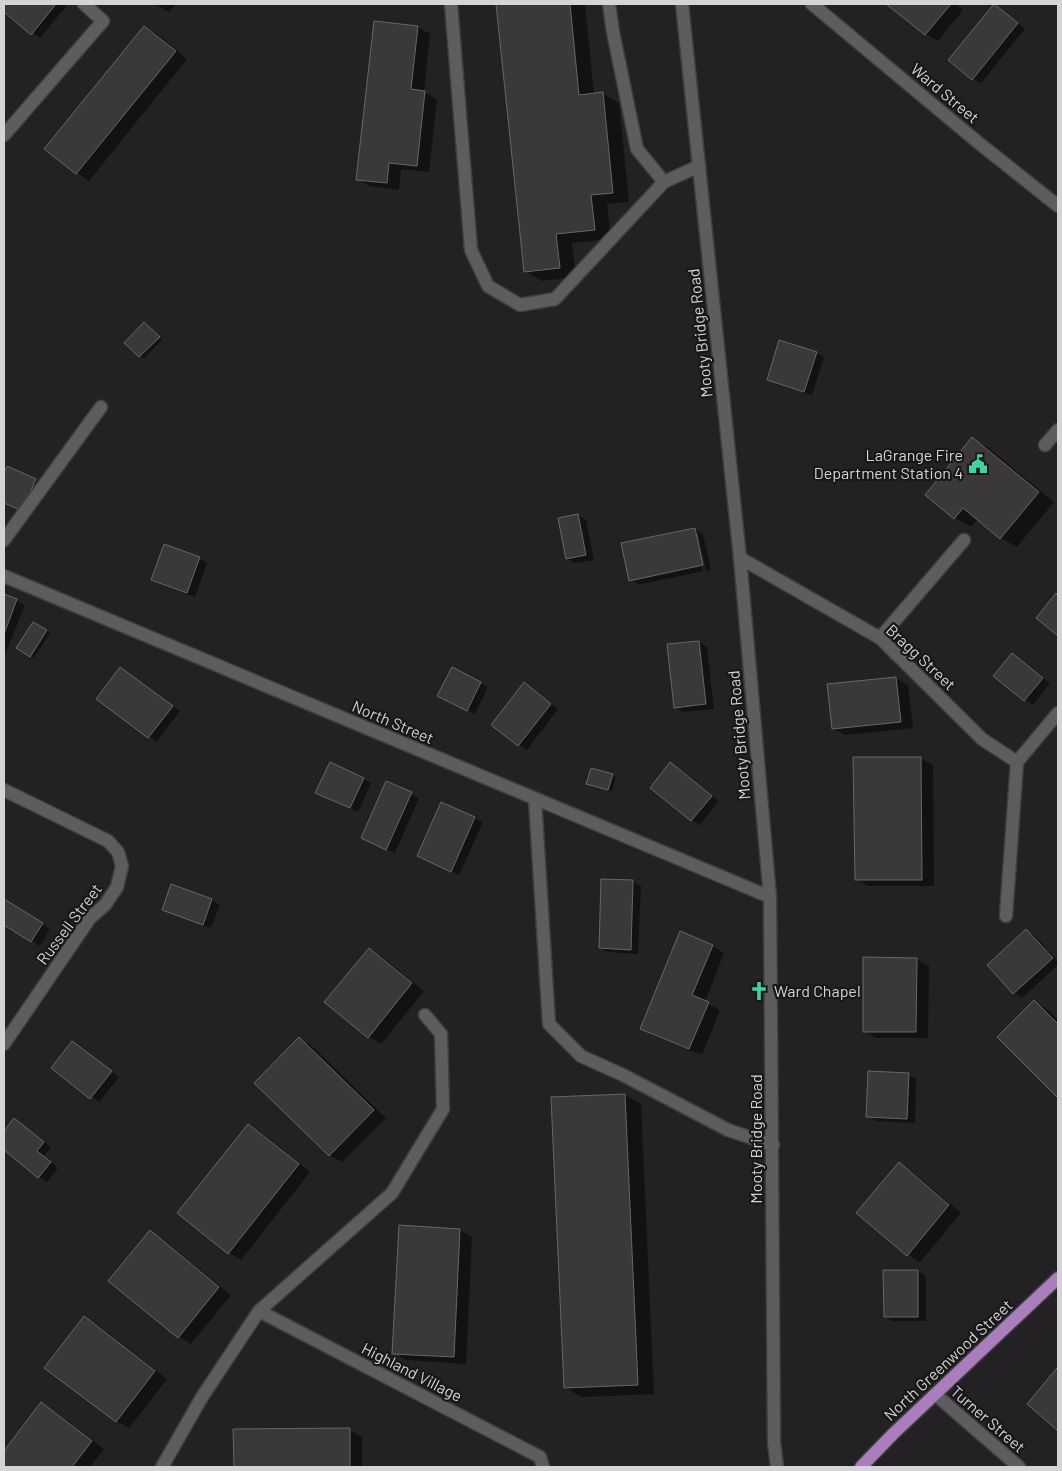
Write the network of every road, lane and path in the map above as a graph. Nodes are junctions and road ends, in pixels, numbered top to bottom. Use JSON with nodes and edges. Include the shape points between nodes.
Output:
{"nodes":[{"id":1,"x":84,"y":4,"type":"edge"},
{"id":2,"x":451,"y":4,"type":"edge"},
{"id":3,"x":609,"y":4,"type":"edge"},
{"id":4,"x":682,"y":4,"type":"edge"},
{"id":5,"x":812,"y":4,"type":"edge"},
{"id":6,"x":4,"y":135,"type":"edge"},
{"id":7,"x":699,"y":166,"type":"junction"},
{"id":8,"x":664,"y":182,"type":"junction"},
{"id":9,"x":1058,"y":206,"type":"edge"},
{"id":10,"x":101,"y":407,"type":"dead end"},
{"id":11,"x":1058,"y":430,"type":"edge"},
{"id":12,"x":1045,"y":445,"type":"dead end"},
{"id":13,"x":4,"y":540,"type":"edge"},
{"id":14,"x":964,"y":540,"type":"dead end"},
{"id":15,"x":740,"y":558,"type":"junction"},
{"id":16,"x":4,"y":576,"type":"edge"},
{"id":17,"x":880,"y":638,"type":"junction"},
{"id":18,"x":1058,"y":713,"type":"edge"},
{"id":19,"x":1018,"y":762,"type":"junction"},
{"id":20,"x":4,"y":790,"type":"edge"},
{"id":21,"x":535,"y":799,"type":"junction"},
{"id":22,"x":770,"y":897,"type":"junction"},
{"id":23,"x":1006,"y":916,"type":"dead end"},
{"id":24,"x":425,"y":1015,"type":"dead end"},
{"id":25,"x":4,"y":1044,"type":"edge"},
{"id":26,"x":773,"y":1145,"type":"junction"},
{"id":27,"x":1058,"y":1278,"type":"edge"},
{"id":28,"x":259,"y":1311,"type":"junction"},
{"id":29,"x":936,"y":1395,"type":"junction"},
{"id":30,"x":162,"y":1467,"type":"edge"},
{"id":31,"x":543,"y":1467,"type":"edge"},
{"id":32,"x":777,"y":1467,"type":"edge"},
{"id":33,"x":861,"y":1467,"type":"edge"},
{"id":34,"x":1019,"y":1467,"type":"edge"}],
"edges":[{"from":1,"to":6,"type":"street","via":[[103,21]]},
{"from":2,"to":8,"type":"street","via":[[471,250],[488,286],[520,305],[555,300]]},
{"from":3,"to":8,"type":"street","via":[[637,149]]},
{"from":4,"to":7,"type":"street","name":"Mooty Bridge Road"},
{"from":5,"to":9,"type":"street","name":"Ward Street"},
{"from":7,"to":8,"type":"street"},
{"from":7,"to":15,"type":"street","name":"Mooty Bridge Road"},
{"from":10,"to":13,"type":"street"},
{"from":11,"to":12,"type":"street"},
{"from":14,"to":17,"type":"street"},
{"from":15,"to":17,"type":"street","name":"Bragg Street"},
{"from":15,"to":22,"type":"street","name":"Mooty Bridge Road"},
{"from":16,"to":21,"type":"street","name":"North Street"},
{"from":17,"to":19,"type":"street","name":"Bragg Street","via":[[982,739]]},
{"from":18,"to":19,"type":"street"},
{"from":19,"to":23,"type":"street"},
{"from":20,"to":25,"type":"street","name":"Russell Street","via":[[108,841],[118,852],[122,866],[117,887],[105,905],[90,918]]},
{"from":21,"to":22,"type":"street","name":"North Street"},
{"from":21,"to":26,"type":"street","via":[[549,1024],[580,1056],[728,1130]]},
{"from":22,"to":26,"type":"street","name":"Mooty Bridge Road"},
{"from":24,"to":28,"type":"street","via":[[441,1034],[442,1109],[392,1193]]},
{"from":26,"to":32,"type":"street","name":"Mooty Bridge Road","via":[[774,1442]]},
{"from":27,"to":29,"type":"main road","name":"North Greenwood Street"},
{"from":28,"to":30,"type":"street","via":[[202,1397]]},
{"from":28,"to":31,"type":"street","name":"Highland Village","via":[[540,1457]]},
{"from":29,"to":33,"type":"main road","name":"North Greenwood Street"},
{"from":29,"to":34,"type":"street","name":"Turner Street"}]}
